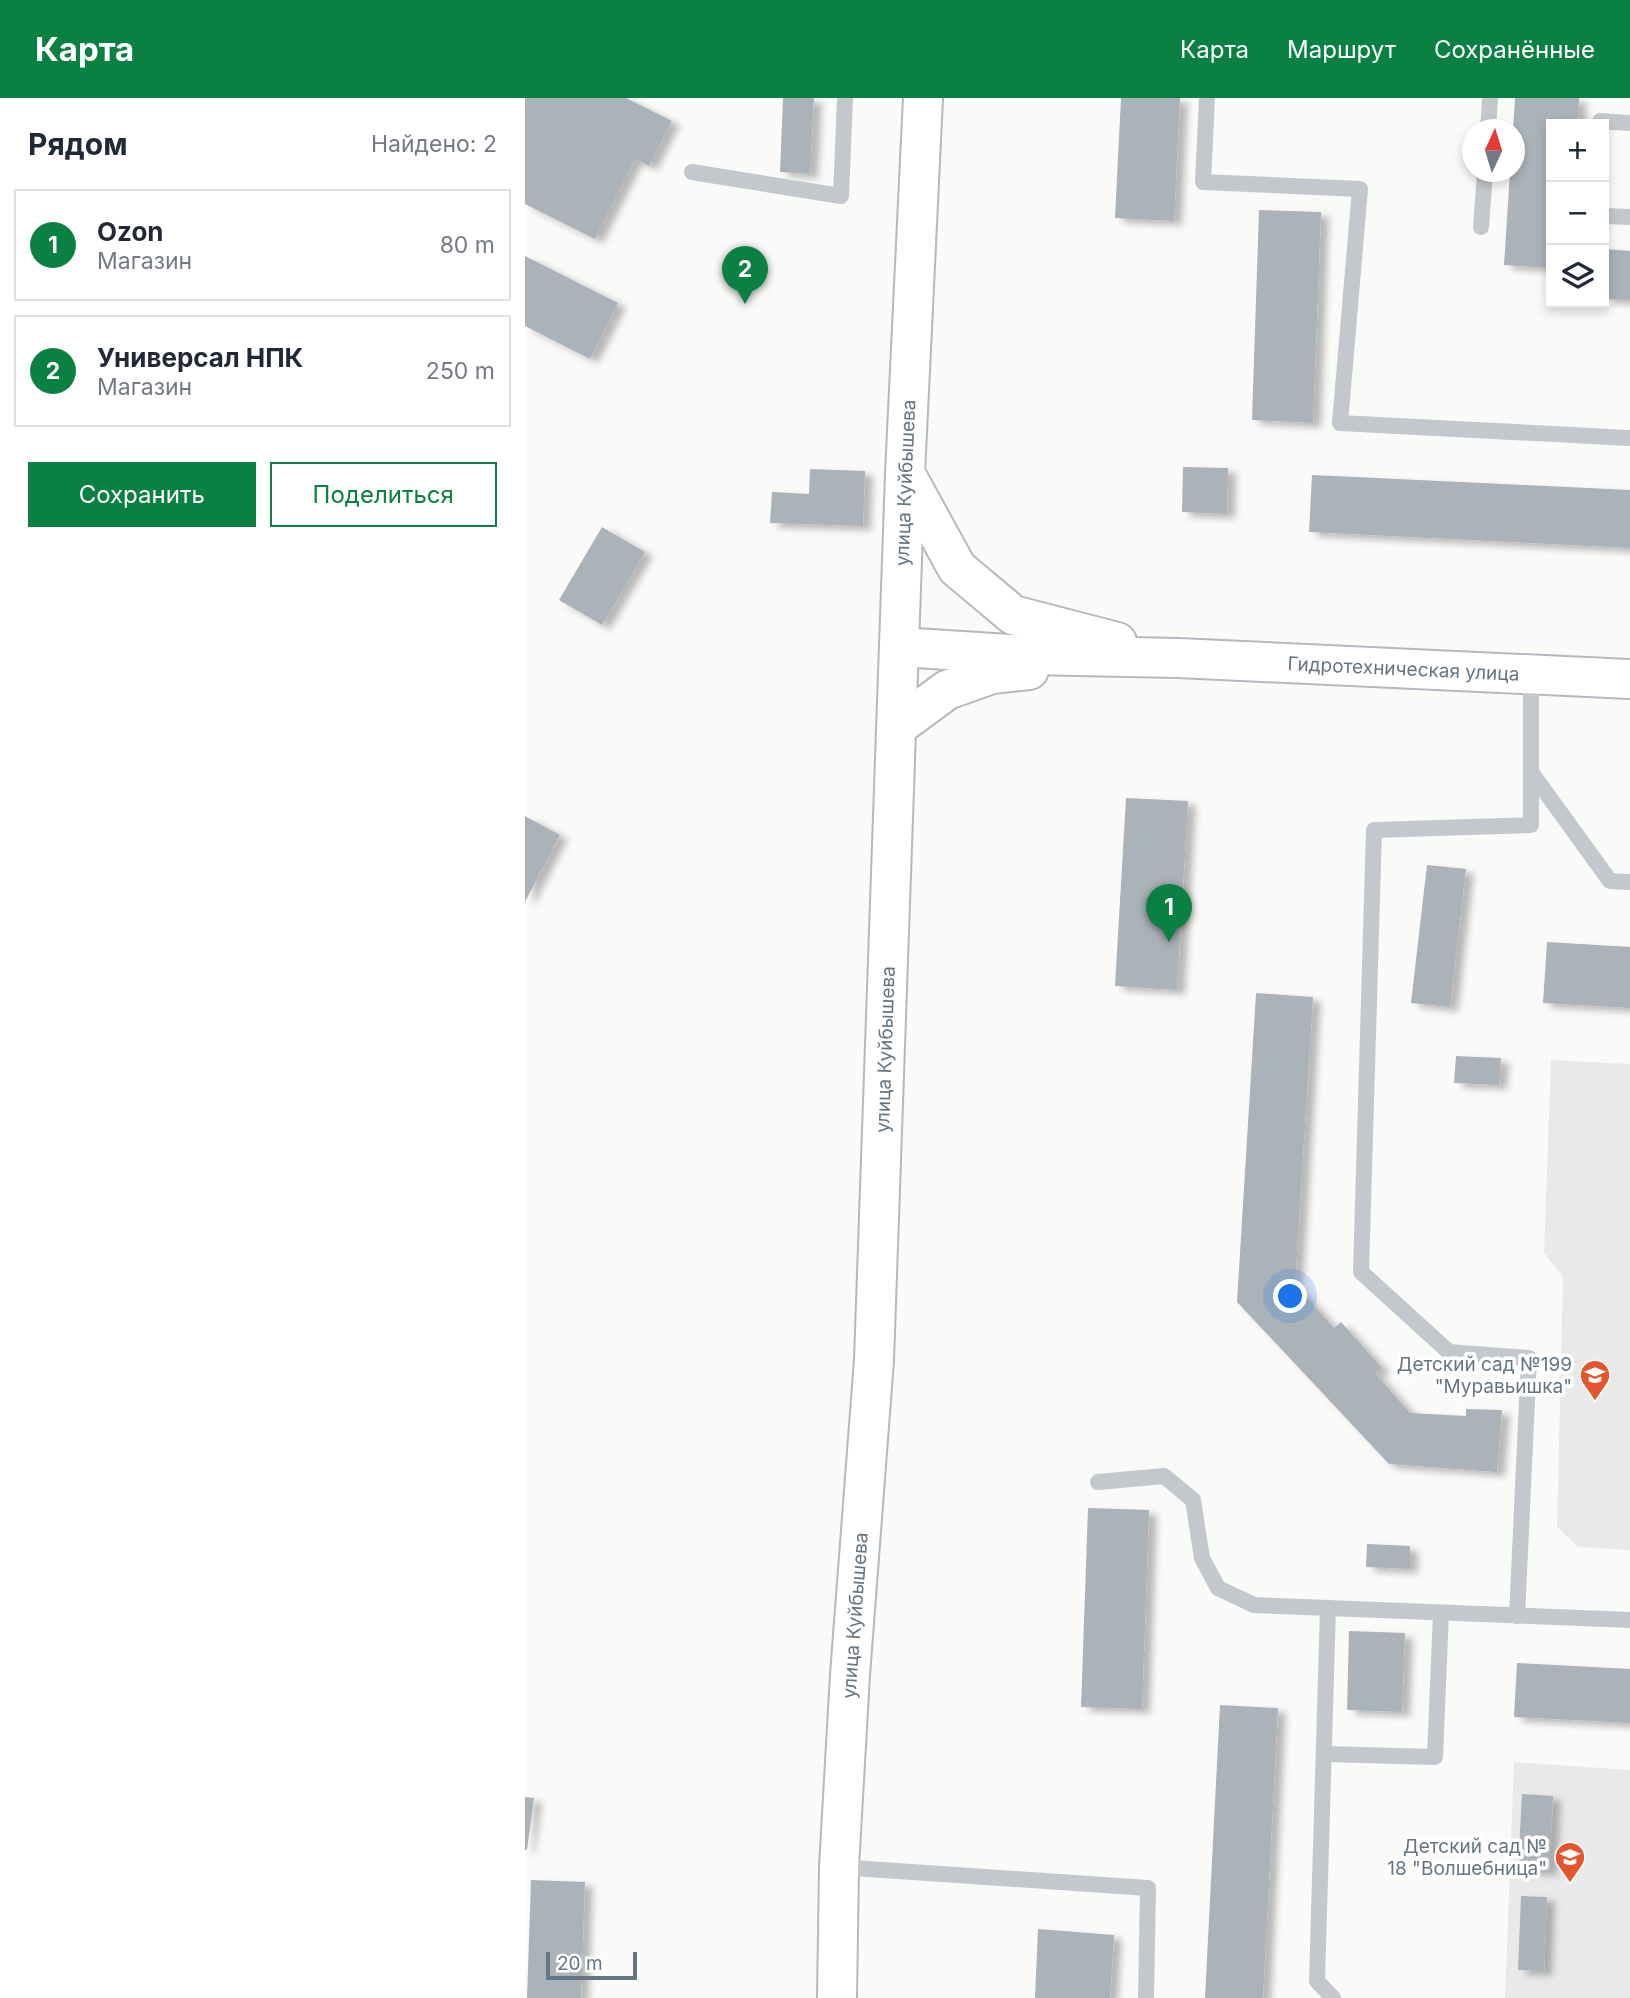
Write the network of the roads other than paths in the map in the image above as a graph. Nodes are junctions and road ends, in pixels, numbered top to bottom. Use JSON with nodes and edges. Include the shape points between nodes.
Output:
{"nodes":[{"id":1,"x":845,"y":98,"type":"edge"},
{"id":2,"x":923,"y":98,"type":"edge"},
{"id":3,"x":1207,"y":98,"type":"edge"},
{"id":4,"x":1490,"y":98,"type":"edge"},
{"id":5,"x":1489,"y":119,"type":"edge"},
{"id":6,"x":1609,"y":122,"type":"edge"},
{"id":7,"x":1630,"y":123,"type":"edge"},
{"id":8,"x":692,"y":172,"type":"dead end"},
{"id":9,"x":1484,"y":182,"type":"edge"},
{"id":10,"x":1609,"y":216,"type":"edge"},
{"id":11,"x":1630,"y":217,"type":"edge"},
{"id":12,"x":1481,"y":227,"type":"dead end"},
{"id":13,"x":1630,"y":438,"type":"edge"},
{"id":14,"x":905,"y":474,"type":"junction"},
{"id":15,"x":901,"y":636,"type":"junction"},
{"id":16,"x":1178,"y":658,"type":"junction"},
{"id":17,"x":1531,"y":674,"type":"junction"},
{"id":18,"x":1630,"y":679,"type":"edge"},
{"id":19,"x":898,"y":726,"type":"junction"},
{"id":20,"x":1531,"y":772,"type":"junction"},
{"id":21,"x":1630,"y":882,"type":"edge"},
{"id":22,"x":1098,"y":1482,"type":"dead end"},
{"id":23,"x":1328,"y":1608,"type":"junction"},
{"id":24,"x":1441,"y":1612,"type":"junction"},
{"id":25,"x":1517,"y":1616,"type":"junction"},
{"id":26,"x":1630,"y":1620,"type":"edge"},
{"id":27,"x":1324,"y":1754,"type":"junction"},
{"id":28,"x":839,"y":1867,"type":"junction"},
{"id":29,"x":837,"y":1998,"type":"edge"},
{"id":30,"x":1146,"y":1998,"type":"edge"},
{"id":31,"x":1333,"y":1998,"type":"edge"}],
"edges":[{"from":1,"to":8,"type":"lane","via":[[841,196]]},
{"from":2,"to":14,"type":"main road","name":"улица Куйбышева"},
{"from":3,"to":13,"type":"lane","via":[[1203,182],[1360,189],[1340,423]]},
{"from":4,"to":5,"type":"lane"},
{"from":6,"to":7,"type":"lane"},
{"from":9,"to":12,"type":"lane"},
{"from":10,"to":11,"type":"lane"},
{"from":14,"to":15,"type":"main road","name":"улица Куйбышева"},
{"from":14,"to":16,"type":"main road","via":[[957,568],[1013,615]]},
{"from":15,"to":16,"type":"main road","via":[[1025,642]]},
{"from":15,"to":19,"type":"main road","name":"улица Куйбышева"},
{"from":16,"to":17,"type":"main road","name":"Гидротехническая улица"},
{"from":16,"to":19,"type":"main road","via":[[992,674],[947,690]]},
{"from":17,"to":18,"type":"main road","name":"Гидротехническая улица"},
{"from":17,"to":20,"type":"lane"},
{"from":19,"to":28,"type":"main road","name":"улица Куйбышева","via":[[874,1360]]},
{"from":20,"to":21,"type":"lane","via":[[1610,881]]},
{"from":20,"to":25,"type":"lane","via":[[1531,825],[1374,830],[1361,1272],[1449,1353],[1529,1358]]},
{"from":22,"to":23,"type":"lane","via":[[1164,1476],[1193,1500],[1202,1558],[1218,1588],[1254,1605]]},
{"from":23,"to":24,"type":"lane"},
{"from":23,"to":27,"type":"lane"},
{"from":24,"to":25,"type":"lane"},
{"from":24,"to":27,"type":"lane","via":[[1435,1757]]},
{"from":25,"to":26,"type":"lane"},
{"from":27,"to":31,"type":"lane","via":[[1317,1980]]},
{"from":28,"to":29,"type":"main road","name":"улица Куйбышева"},
{"from":28,"to":30,"type":"lane","via":[[1148,1888]]}]}
